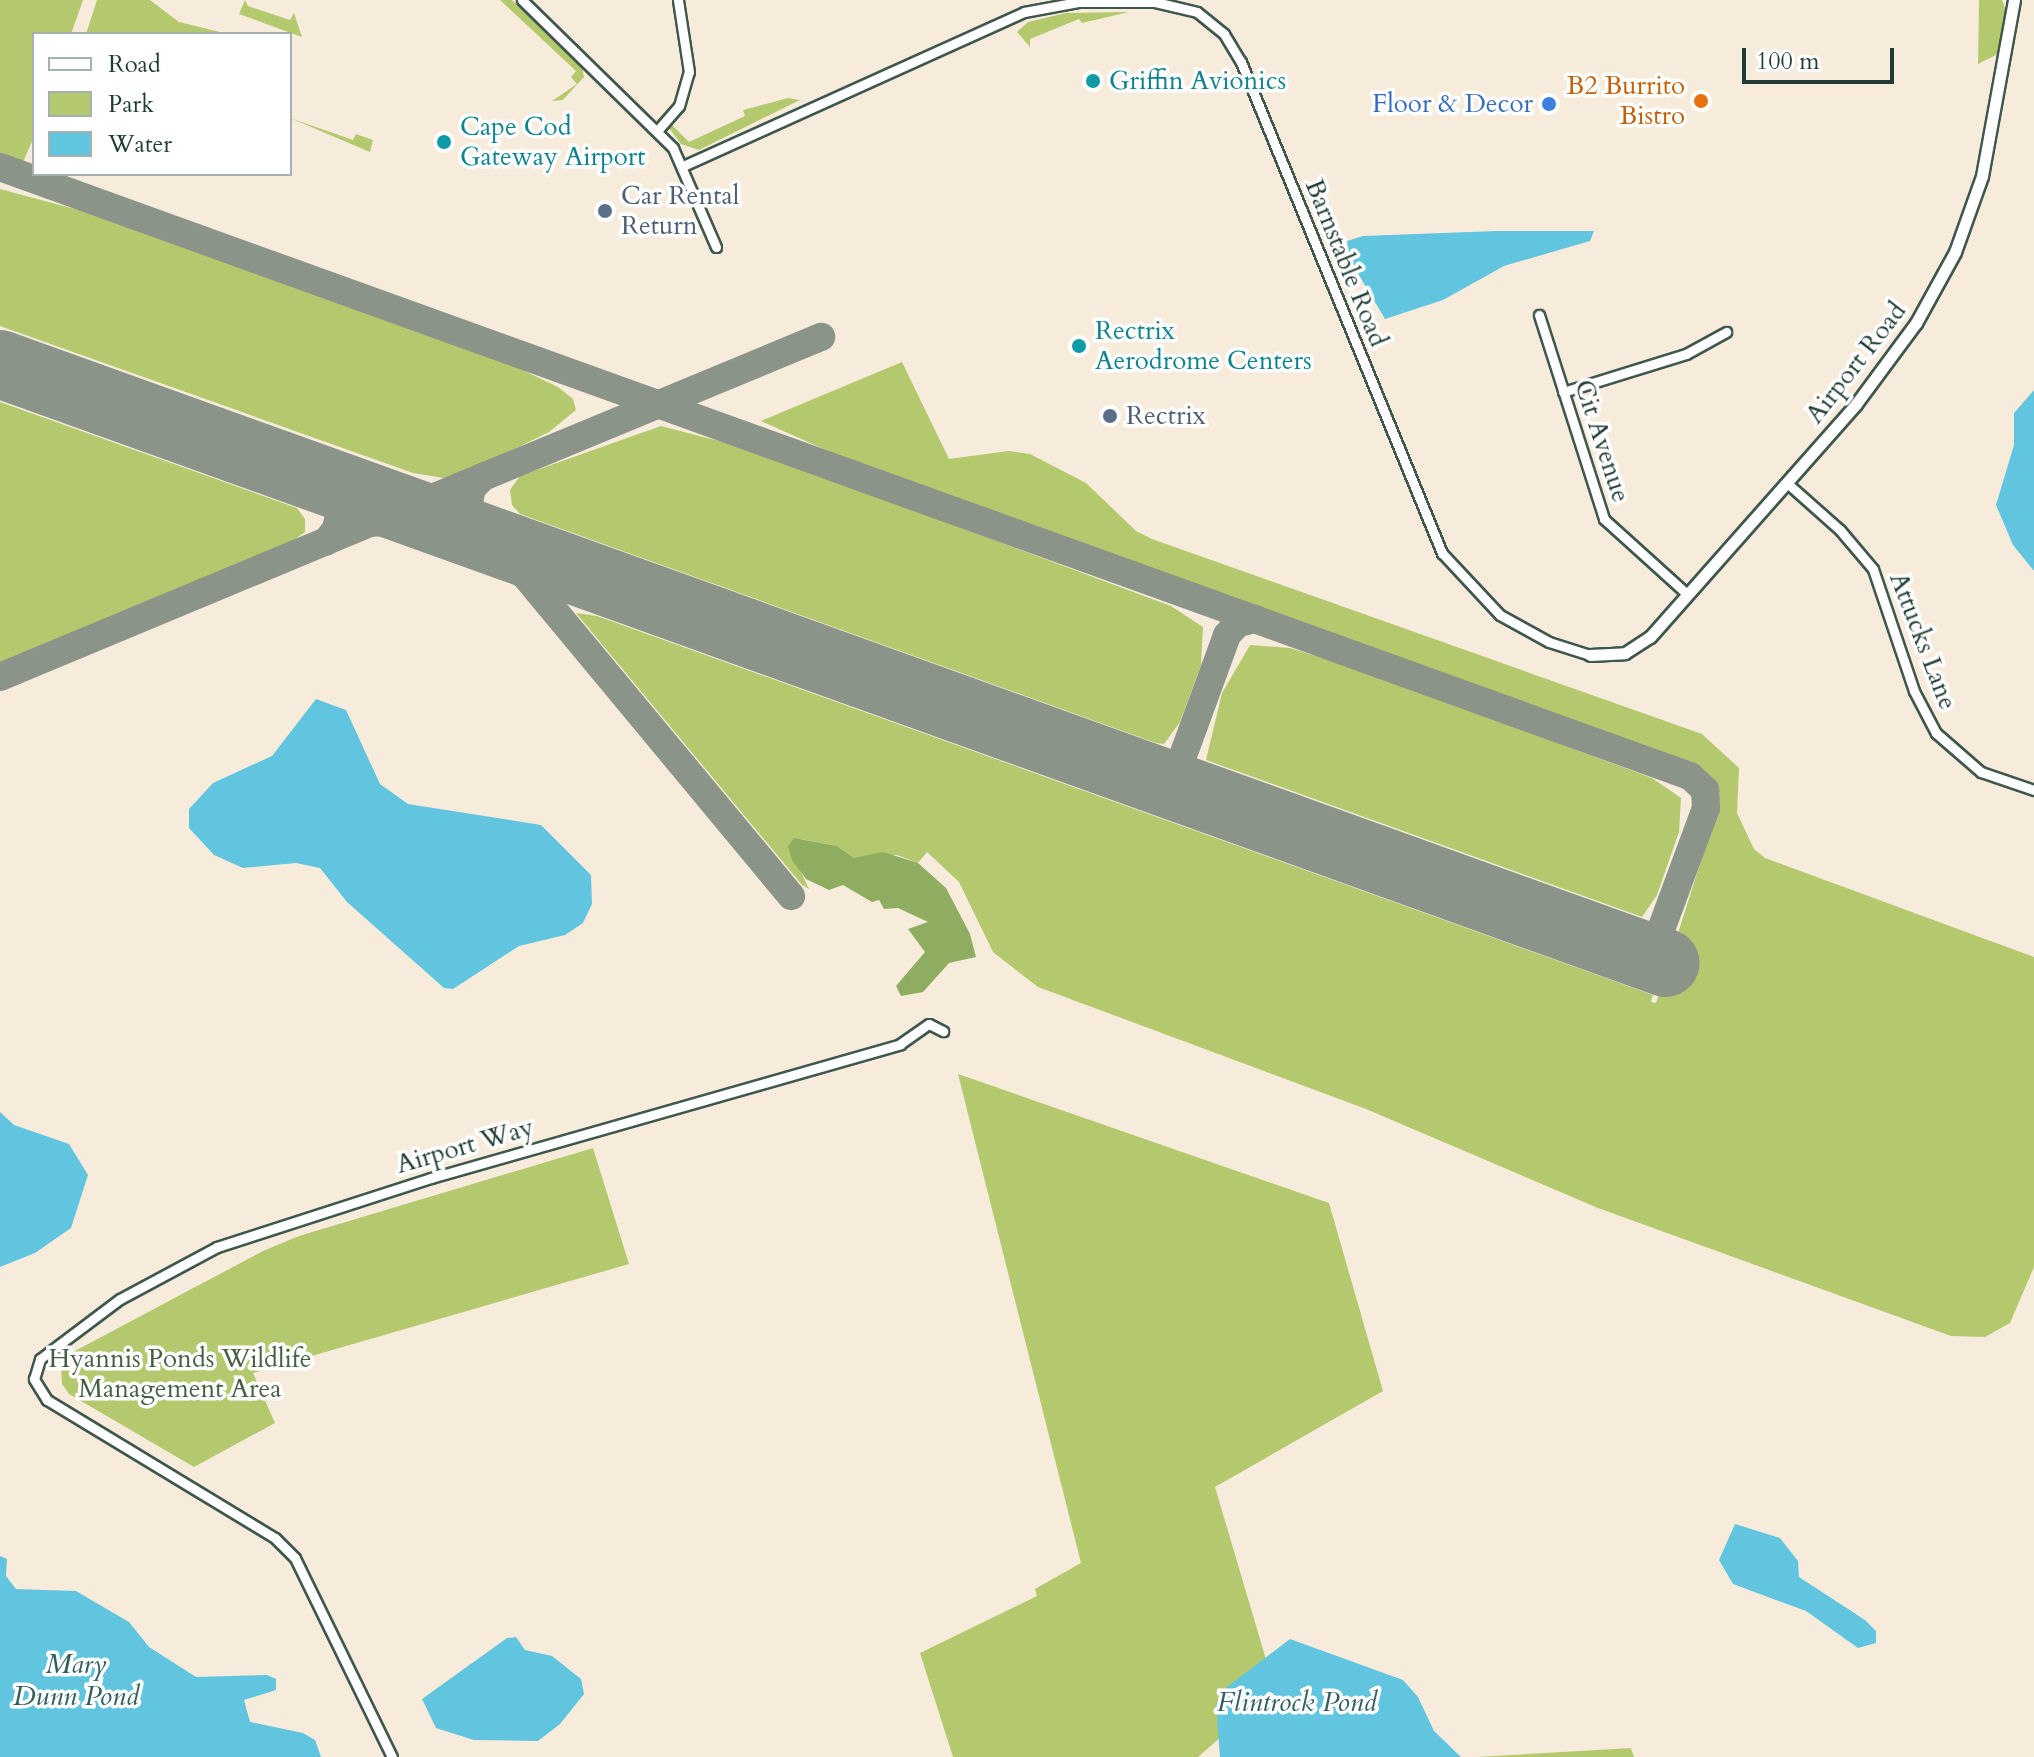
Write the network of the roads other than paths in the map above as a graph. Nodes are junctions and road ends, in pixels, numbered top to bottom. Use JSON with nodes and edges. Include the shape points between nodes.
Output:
{"nodes":[{"id":1,"x":522,"y":0,"type":"edge"},
{"id":2,"x":678,"y":0,"type":"edge"},
{"id":3,"x":2014,"y":0,"type":"edge"},
{"id":4,"x":657,"y":131,"type":"junction"},
{"id":5,"x":683,"y":166,"type":"junction"},
{"id":6,"x":716,"y":247,"type":"dead end"},
{"id":7,"x":1539,"y":315,"type":"dead end"},
{"id":8,"x":1726,"y":332,"type":"dead end"},
{"id":9,"x":1563,"y":392,"type":"junction"},
{"id":10,"x":1787,"y":483,"type":"junction"},
{"id":11,"x":1688,"y":595,"type":"junction"},
{"id":12,"x":1590,"y":655,"type":"joint"},
{"id":13,"x":2034,"y":790,"type":"edge"},
{"id":14,"x":943,"y":1031,"type":"dead end"},
{"id":15,"x":392,"y":1757,"type":"edge"}],
"edges":[{"from":1,"to":4,"type":"street"},
{"from":2,"to":4,"type":"street","via":[[689,72],[679,106]]},
{"from":3,"to":10,"type":"street","name":"Airport Road","via":[[1982,176],[1955,252],[1897,352]]},
{"from":4,"to":5,"type":"street"},
{"from":5,"to":6,"type":"street"},
{"from":5,"to":12,"type":"street","name":"Barnstable Road","via":[[1005,19],[1060,4],[1155,2],[1189,9],[1224,34],[1246,74],[1442,553],[1468,586],[1509,621]]},
{"from":7,"to":9,"type":"street","name":"Cit Avenue"},
{"from":8,"to":9,"type":"street","via":[[1678,357]]},
{"from":9,"to":11,"type":"street","name":"Cit Avenue","via":[[1604,519]]},
{"from":10,"to":11,"type":"street","name":"Airport Road"},
{"from":10,"to":13,"type":"street","name":"Attucks Lane","via":[[1840,530],[1873,569],[1914,691],[1936,733],[1981,772]]},
{"from":11,"to":12,"type":"street","name":"Airport Road","via":[[1636,648],[1610,657]]},
{"from":14,"to":15,"type":"street","name":"Airport Way","via":[[929,1024],[900,1044],[431,1178],[217,1247],[120,1299],[40,1359],[34,1379],[47,1400],[275,1538],[295,1558]]}]}
